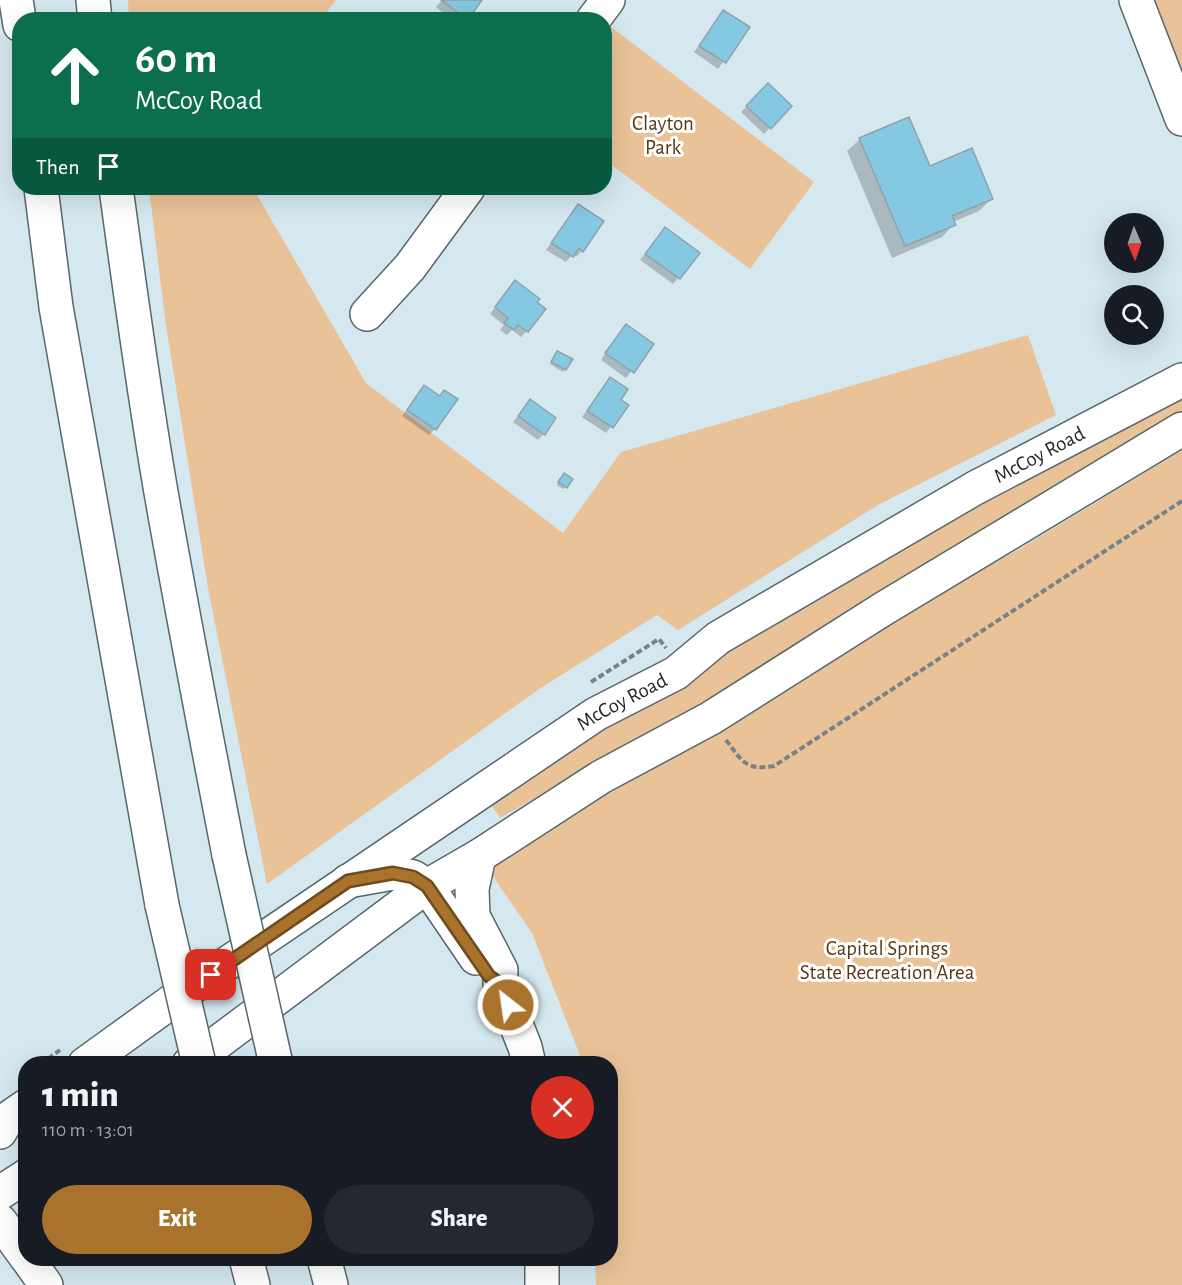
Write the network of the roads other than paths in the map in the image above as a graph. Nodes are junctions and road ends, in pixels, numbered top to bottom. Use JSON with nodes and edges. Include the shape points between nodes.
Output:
{"nodes":[{"id":1,"x":1137,"y":0,"type":"edge"},
{"id":2,"x":1182,"y":119,"type":"edge"},
{"id":3,"x":41,"y":195,"type":"edge"},
{"id":4,"x":117,"y":195,"type":"edge"},
{"id":5,"x":463,"y":195,"type":"edge"},
{"id":6,"x":367,"y":314,"type":"dead end"},
{"id":7,"x":1182,"y":380,"type":"edge"},
{"id":8,"x":1182,"y":429,"type":"edge"},
{"id":9,"x":480,"y":856,"type":"junction"},
{"id":10,"x":348,"y":881,"type":"junction"},
{"id":11,"x":427,"y":886,"type":"junction"},
{"id":12,"x":500,"y":984,"type":"junction"},
{"id":13,"x":96,"y":1056,"type":"edge"},
{"id":14,"x":197,"y":1056,"type":"edge"},
{"id":15,"x":200,"y":1056,"type":"edge"},
{"id":16,"x":274,"y":1056,"type":"edge"},
{"id":17,"x":527,"y":1056,"type":"edge"},
{"id":18,"x":18,"y":1181,"type":"edge"},
{"id":19,"x":0,"y":1193,"type":"edge"},
{"id":20,"x":0,"y":1221,"type":"edge"},
{"id":21,"x":18,"y":1247,"type":"edge"},
{"id":22,"x":32,"y":1266,"type":"edge"},
{"id":23,"x":248,"y":1266,"type":"edge"},
{"id":24,"x":326,"y":1266,"type":"edge"},
{"id":25,"x":542,"y":1266,"type":"edge"},
{"id":26,"x":46,"y":1285,"type":"edge"},
{"id":27,"x":253,"y":1285,"type":"edge"},
{"id":28,"x":331,"y":1285,"type":"edge"},
{"id":29,"x":542,"y":1285,"type":"edge"}],
"edges":[{"from":1,"to":2,"type":"main road"},
{"from":3,"to":14,"type":"main road","bridge":true,"via":[[56,307],[162,905]]},
{"from":4,"to":16,"type":"main road","bridge":true,"via":[[140,361],[197,694]]},
{"from":5,"to":6,"type":"main road","via":[[410,267]]},
{"from":7,"to":10,"type":"main road","name":"McCoy Road","via":[[975,488],[718,638],[676,673],[596,714]]},
{"from":8,"to":9,"type":"main road","via":[[711,718],[601,777]]},
{"from":9,"to":11,"type":"main road"},
{"from":9,"to":12,"type":"main road","via":[[472,889],[473,916],[501,970]]},
{"from":10,"to":11,"type":"main road","via":[[393,873],[413,877]]},
{"from":10,"to":13,"type":"main road","name":"McCoy Road"},
{"from":11,"to":12,"type":"main road","via":[[489,976]]},
{"from":11,"to":15,"type":"main road"},
{"from":12,"to":17,"type":"main road"},
{"from":18,"to":19,"type":"main road"},
{"from":20,"to":21,"type":"main road"},
{"from":22,"to":26,"type":"main road"},
{"from":23,"to":27,"type":"main road"},
{"from":24,"to":28,"type":"main road"},
{"from":25,"to":29,"type":"main road"}]}
